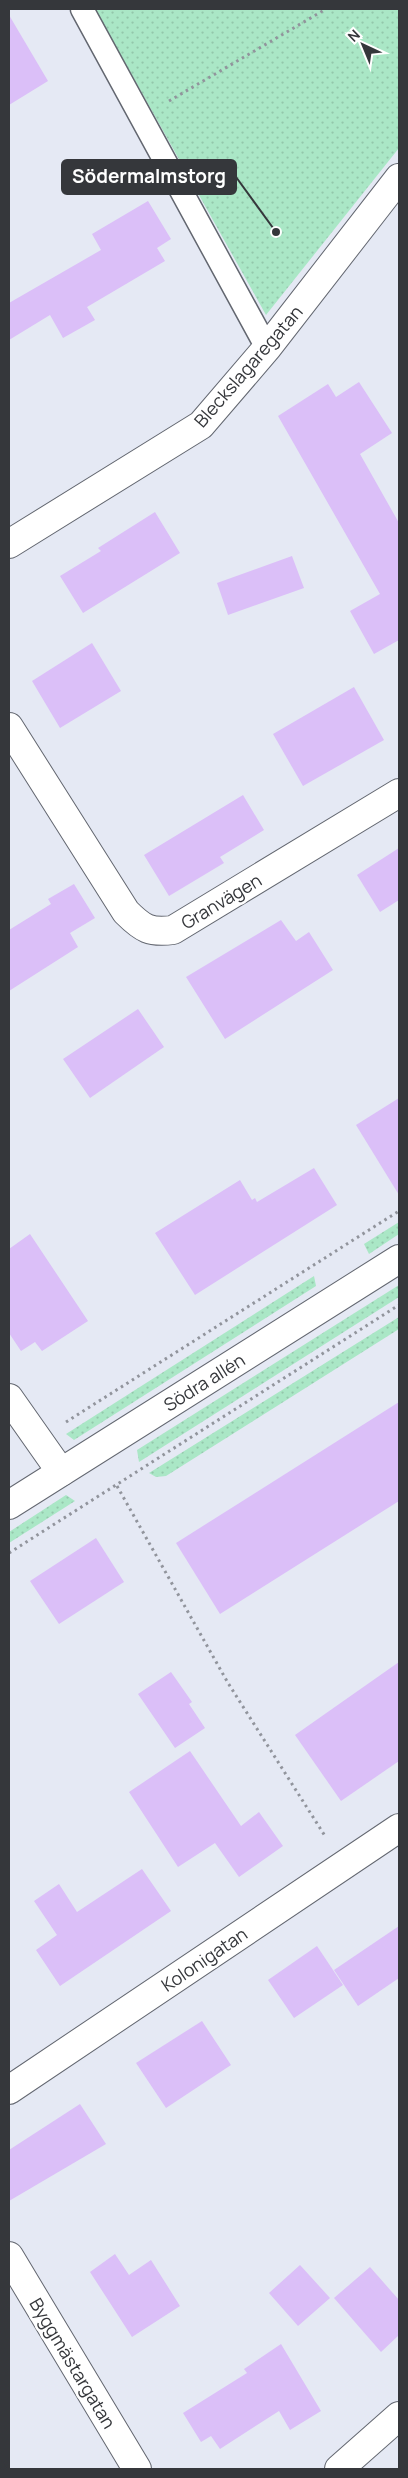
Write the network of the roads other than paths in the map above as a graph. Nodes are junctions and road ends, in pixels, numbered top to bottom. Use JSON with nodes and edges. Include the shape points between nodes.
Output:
{"nodes":[{"id":1,"x":82,"y":9,"type":"edge"},
{"id":2,"x":399,"y":178,"type":"edge"},
{"id":3,"x":267,"y":348,"type":"junction"},
{"id":4,"x":9,"y":544,"type":"edge"},
{"id":5,"x":9,"y":727,"type":"edge"},
{"id":6,"x":399,"y":793,"type":"edge"},
{"id":7,"x":399,"y":1259,"type":"edge"},
{"id":8,"x":9,"y":1398,"type":"edge"},
{"id":9,"x":61,"y":1472,"type":"junction"},
{"id":10,"x":9,"y":1505,"type":"edge"},
{"id":11,"x":399,"y":1828,"type":"edge"},
{"id":12,"x":9,"y":2090,"type":"edge"},
{"id":13,"x":9,"y":2256,"type":"edge"},
{"id":14,"x":399,"y":2416,"type":"edge"},
{"id":15,"x":137,"y":2469,"type":"edge"},
{"id":16,"x":339,"y":2469,"type":"edge"}],
"edges":[{"from":1,"to":3,"type":"lane"},
{"from":2,"to":3,"type":"street","name":"Bleckslagaregatan"},
{"from":3,"to":4,"type":"street","name":"Bleckslagaregatan","via":[[201,424]]},
{"from":5,"to":6,"type":"street","name":"Granvägen","via":[[126,912],[139,925],[155,932],[173,930]]},
{"from":7,"to":9,"type":"street","name":"Södra allén"},
{"from":8,"to":9,"type":"street"},
{"from":9,"to":10,"type":"street","name":"Södra allén"},
{"from":11,"to":12,"type":"street","name":"Kolonigatan"},
{"from":13,"to":15,"type":"street","name":"Byggmästargatan"},
{"from":14,"to":16,"type":"street"}]}
